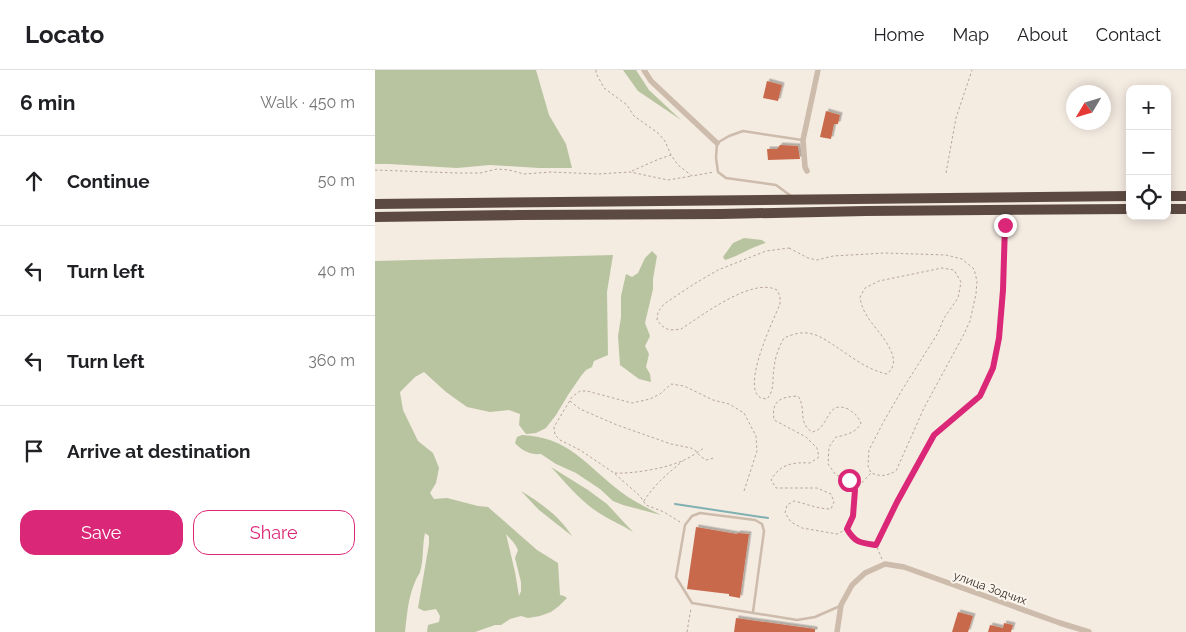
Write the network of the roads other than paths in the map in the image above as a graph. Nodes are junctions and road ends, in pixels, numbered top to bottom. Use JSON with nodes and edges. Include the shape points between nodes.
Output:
{"nodes":[{"id":1,"x":644,"y":70,"type":"edge"},
{"id":2,"x":818,"y":70,"type":"edge"},
{"id":3,"x":803,"y":140,"type":"junction"},
{"id":4,"x":717,"y":144,"type":"junction"},
{"id":5,"x":807,"y":171,"type":"dead end"},
{"id":6,"x":1126,"y":196,"type":"edge"},
{"id":7,"x":1171,"y":196,"type":"edge"},
{"id":8,"x":1186,"y":196,"type":"edge"},
{"id":9,"x":796,"y":200,"type":"junction"},
{"id":10,"x":375,"y":204,"type":"edge"},
{"id":11,"x":1126,"y":209,"type":"edge"},
{"id":12,"x":1171,"y":209,"type":"edge"},
{"id":13,"x":1186,"y":210,"type":"edge"},
{"id":14,"x":375,"y":217,"type":"edge"},
{"id":15,"x":841,"y":605,"type":"junction"},
{"id":16,"x":753,"y":612,"type":"junction"},
{"id":17,"x":837,"y":632,"type":"edge"},
{"id":18,"x":1089,"y":632,"type":"edge"}],
"edges":[{"from":1,"to":4,"type":"street"},
{"from":2,"to":3,"type":"street"},
{"from":3,"to":4,"type":"lane","via":[[743,131]]},
{"from":3,"to":5,"type":"street"},
{"from":4,"to":9,"type":"lane","via":[[718,172],[726,178],[776,185]]},
{"from":6,"to":9,"type":"highway"},
{"from":7,"to":8,"type":"highway"},
{"from":9,"to":10,"type":"highway"},
{"from":11,"to":14,"type":"highway"},
{"from":12,"to":13,"type":"highway"},
{"from":15,"to":16,"type":"lane","via":[[815,617],[797,620]]},
{"from":15,"to":17,"type":"street"},
{"from":15,"to":18,"type":"street","name":"улица Зодчих","via":[[851,585],[865,573],[885,564]]},
{"from":16,"to":16,"type":"lane","via":[[692,602],[676,577],[685,525],[692,516],[700,513],[755,520],[762,524],[765,531]]}]}
